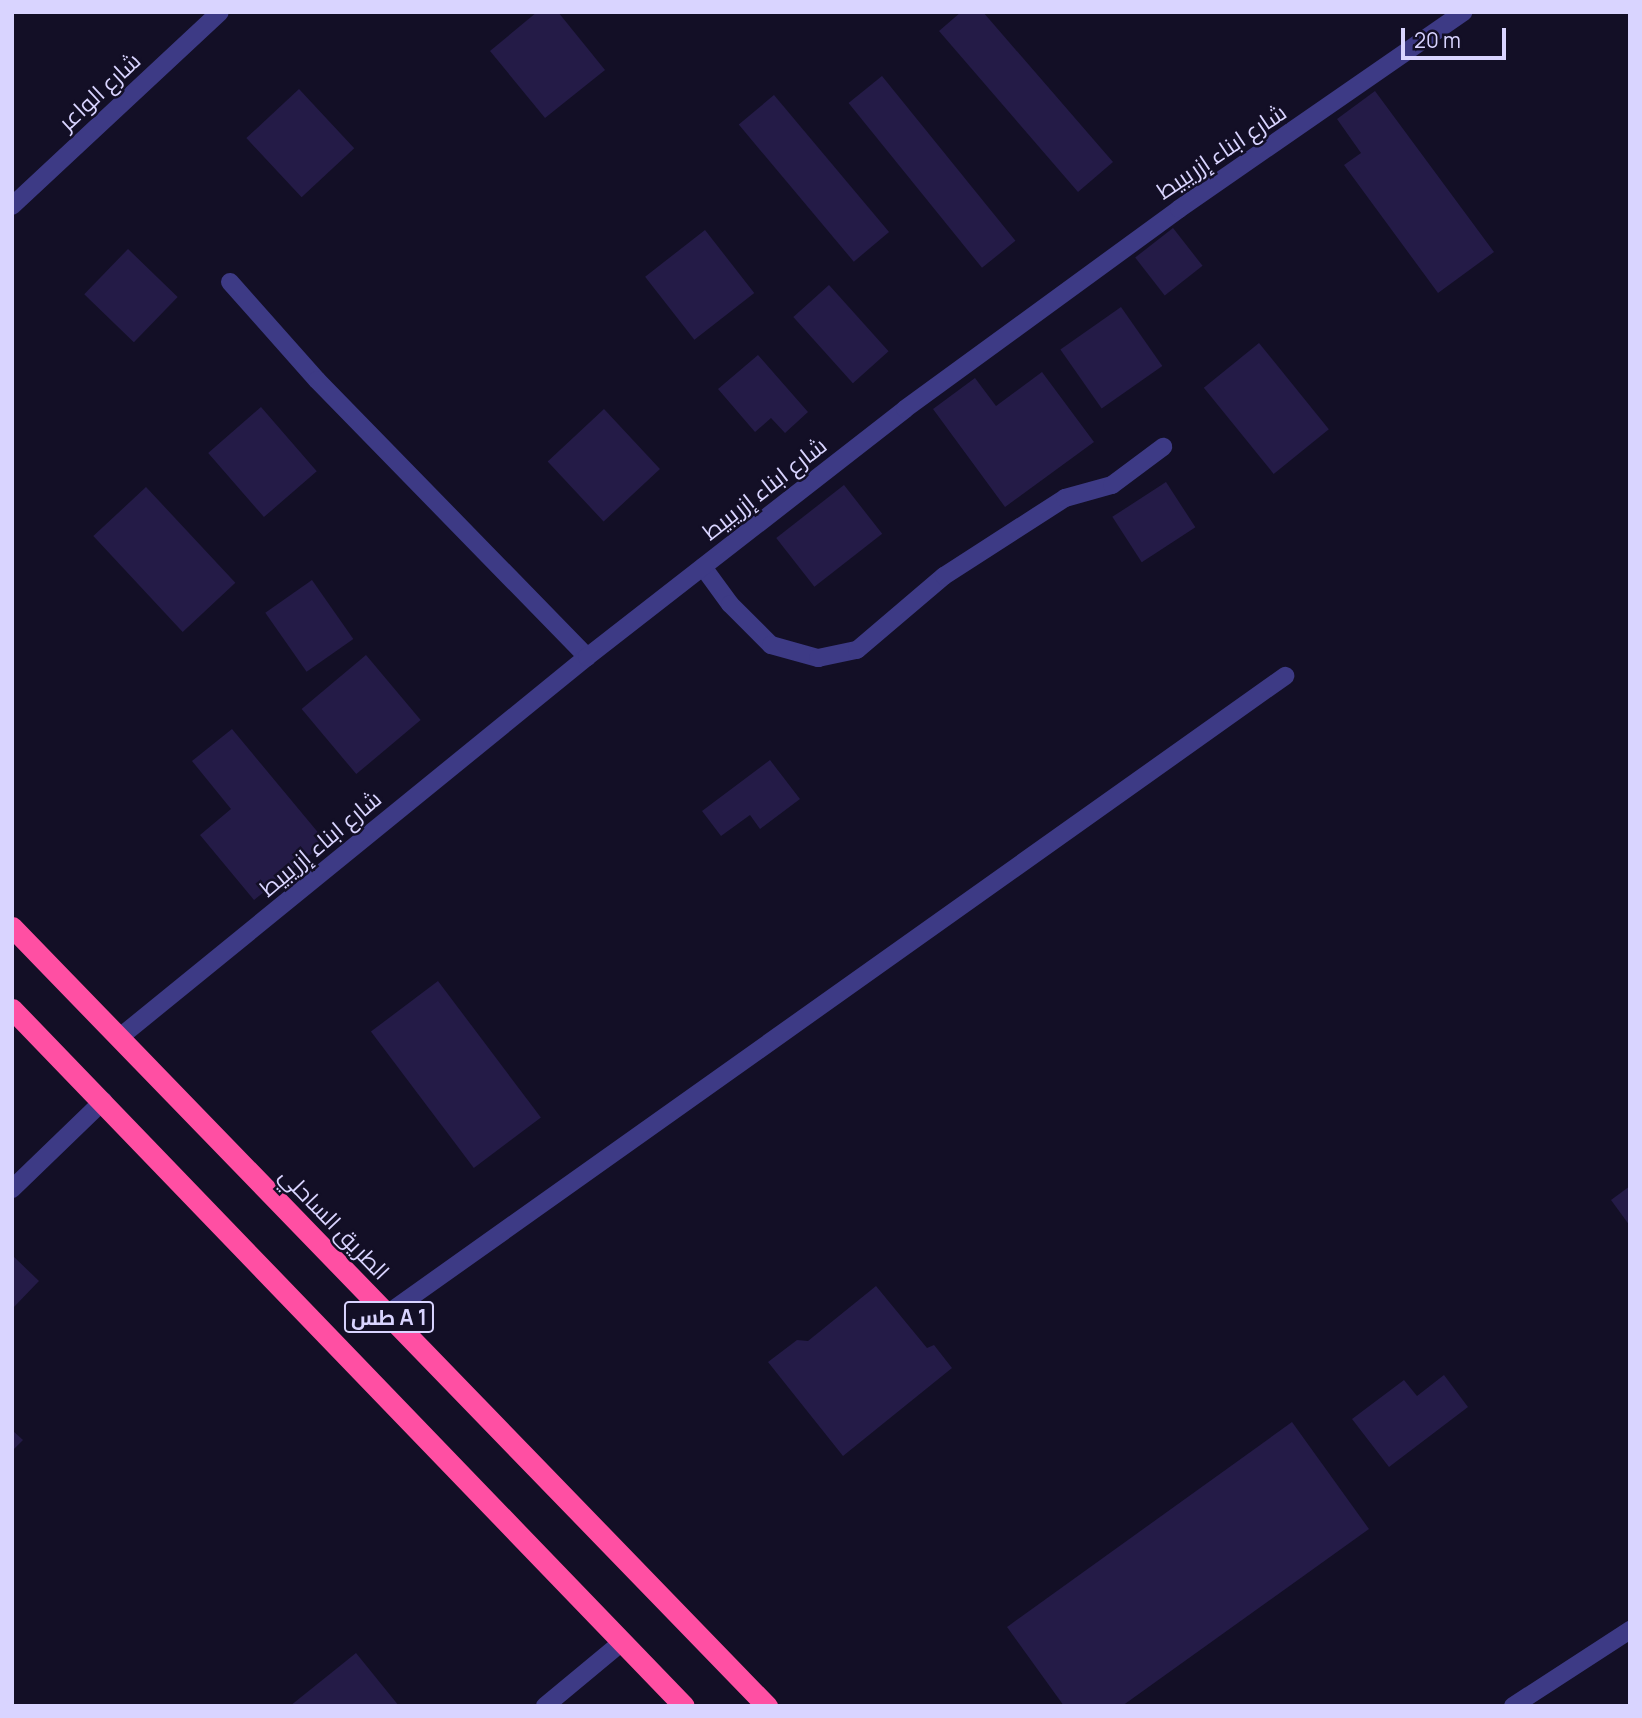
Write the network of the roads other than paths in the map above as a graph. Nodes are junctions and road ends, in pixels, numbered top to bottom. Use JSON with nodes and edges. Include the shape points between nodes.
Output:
{"nodes":[{"id":1,"x":220,"y":12,"type":"edge"},
{"id":2,"x":1463,"y":12,"type":"edge"},
{"id":3,"x":12,"y":206,"type":"edge"},
{"id":4,"x":230,"y":282,"type":"dead end"},
{"id":5,"x":1163,"y":447,"type":"dead end"},
{"id":6,"x":703,"y":567,"type":"junction"},
{"id":7,"x":587,"y":657,"type":"junction"},
{"id":8,"x":1285,"y":676,"type":"dead end"},
{"id":9,"x":12,"y":927,"type":"edge"},
{"id":10,"x":12,"y":1009,"type":"edge"},
{"id":11,"x":120,"y":1037,"type":"junction"},
{"id":12,"x":103,"y":1101,"type":"junction"},
{"id":13,"x":12,"y":1189,"type":"edge"},
{"id":14,"x":387,"y":1314,"type":"junction"},
{"id":15,"x":1630,"y":1630,"type":"edge"},
{"id":16,"x":622,"y":1642,"type":"junction"},
{"id":17,"x":545,"y":1706,"type":"edge"},
{"id":18,"x":684,"y":1706,"type":"edge"},
{"id":19,"x":767,"y":1706,"type":"edge"},
{"id":20,"x":1513,"y":1706,"type":"edge"}],
"edges":[{"from":1,"to":3,"type":"street","name":"شارع الواعر"},
{"from":2,"to":6,"type":"street","name":"شارع ابناء إزريبيط","via":[[1179,209],[905,409]]},
{"from":4,"to":7,"type":"street","via":[[325,389]]},
{"from":5,"to":6,"type":"street","via":[[1112,485],[1065,498],[944,576],[857,650],[818,659],[771,645],[730,604]]},
{"from":6,"to":7,"type":"street","name":"شارع ابناء إزريبيط"},
{"from":7,"to":11,"type":"street","name":"شارع ابناء إزريبيط"},
{"from":8,"to":14,"type":"street"},
{"from":9,"to":11,"type":"highway","name":"الطريق الساحلي","number":"طس A 1"},
{"from":10,"to":12,"type":"highway","number":"طس A 1"},
{"from":11,"to":14,"type":"highway","name":"الطريق الساحلي","number":"طس A 1"},
{"from":12,"to":13,"type":"street"},
{"from":12,"to":16,"type":"highway","number":"طس A 1"},
{"from":14,"to":19,"type":"highway","name":"الطريق الساحلي","number":"طس A 1"},
{"from":15,"to":20,"type":"street"},
{"from":16,"to":17,"type":"street"},
{"from":16,"to":18,"type":"highway","number":"طس A 1"}]}
